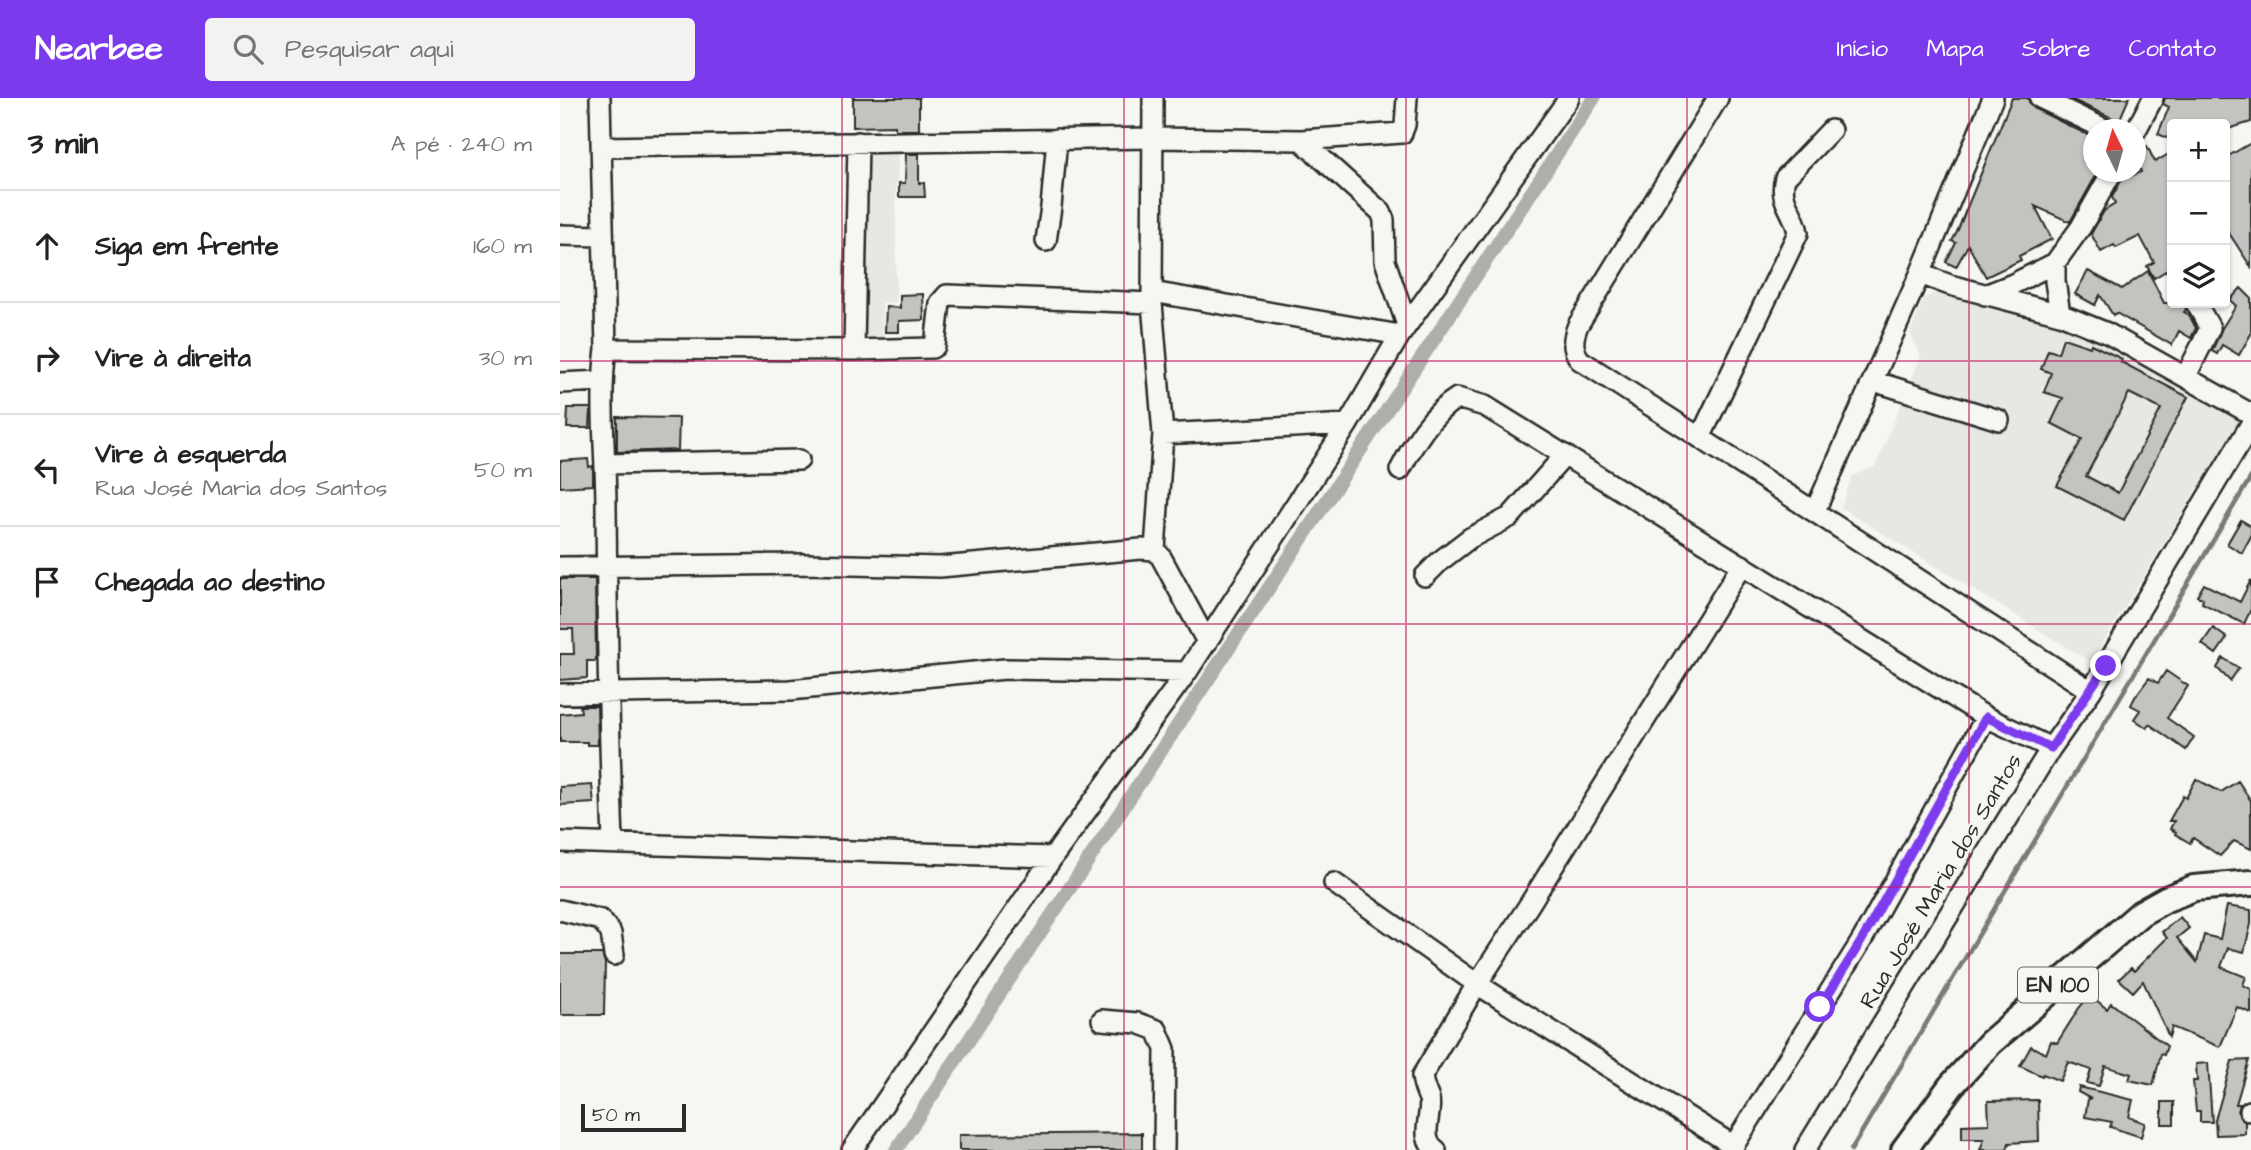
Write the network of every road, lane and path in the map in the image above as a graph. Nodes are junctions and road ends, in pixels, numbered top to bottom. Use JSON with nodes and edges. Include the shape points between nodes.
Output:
{"nodes":[{"id":1,"x":600,"y":98,"type":"edge"},
{"id":2,"x":1153,"y":98,"type":"edge"},
{"id":3,"x":1407,"y":98,"type":"edge"},
{"id":4,"x":1569,"y":98,"type":"edge"},
{"id":5,"x":1718,"y":98,"type":"edge"},
{"id":6,"x":1993,"y":98,"type":"edge"},
{"id":7,"x":2040,"y":98,"type":"edge"},
{"id":8,"x":2153,"y":98,"type":"edge"},
{"id":9,"x":2083,"y":119,"type":"edge"},
{"id":10,"x":2142,"y":119,"type":"edge"},
{"id":11,"x":1831,"y":130,"type":"dead end"},
{"id":12,"x":1153,"y":138,"type":"junction"},
{"id":13,"x":1056,"y":139,"type":"junction"},
{"id":14,"x":1301,"y":140,"type":"junction"},
{"id":15,"x":858,"y":142,"type":"junction"},
{"id":16,"x":602,"y":147,"type":"junction"},
{"id":17,"x":2106,"y":182,"type":"edge"},
{"id":18,"x":560,"y":236,"type":"edge"},
{"id":19,"x":602,"y":236,"type":"junction"},
{"id":20,"x":1046,"y":241,"type":"dead end"},
{"id":21,"x":2055,"y":263,"type":"junction"},
{"id":22,"x":1920,"y":274,"type":"junction"},
{"id":23,"x":1985,"y":295,"type":"junction"},
{"id":24,"x":1152,"y":297,"type":"junction"},
{"id":25,"x":2199,"y":308,"type":"edge"},
{"id":26,"x":2060,"y":314,"type":"junction"},
{"id":27,"x":1404,"y":330,"type":"junction"},
{"id":28,"x":606,"y":349,"type":"junction"},
{"id":29,"x":855,"y":350,"type":"junction"},
{"id":30,"x":2186,"y":376,"type":"junction"},
{"id":31,"x":602,"y":381,"type":"junction"},
{"id":32,"x":1873,"y":381,"type":"junction"},
{"id":33,"x":560,"y":383,"type":"edge"},
{"id":34,"x":2251,"y":414,"type":"edge"},
{"id":35,"x":1999,"y":420,"type":"dead end"},
{"id":36,"x":1348,"y":424,"type":"junction"},
{"id":37,"x":2251,"y":424,"type":"edge"},
{"id":38,"x":1163,"y":434,"type":"junction"},
{"id":39,"x":1700,"y":438,"type":"junction"},
{"id":40,"x":1565,"y":455,"type":"junction"},
{"id":41,"x":799,"y":460,"type":"dead end"},
{"id":42,"x":606,"y":464,"type":"junction"},
{"id":43,"x":1400,"y":470,"type":"dead end"},
{"id":44,"x":1815,"y":511,"type":"junction"},
{"id":45,"x":1155,"y":550,"type":"junction"},
{"id":46,"x":1742,"y":565,"type":"junction"},
{"id":47,"x":560,"y":567,"type":"edge"},
{"id":48,"x":607,"y":567,"type":"junction"},
{"id":49,"x":1425,"y":576,"type":"dead end"},
{"id":50,"x":1207,"y":642,"type":"junction"},
{"id":51,"x":1187,"y":672,"type":"junction"},
{"id":52,"x":2091,"y":691,"type":"junction"},
{"id":53,"x":560,"y":694,"type":"edge"},
{"id":54,"x":607,"y":694,"type":"junction"},
{"id":55,"x":1986,"y":717,"type":"junction"},
{"id":56,"x":2051,"y":748,"type":"junction"},
{"id":57,"x":560,"y":842,"type":"edge"},
{"id":58,"x":613,"y":843,"type":"junction"},
{"id":59,"x":1053,"y":858,"type":"junction"},
{"id":60,"x":1334,"y":883,"type":"dead end"},
{"id":61,"x":2251,"y":883,"type":"edge"},
{"id":62,"x":560,"y":910,"type":"edge"},
{"id":63,"x":614,"y":955,"type":"dead end"},
{"id":64,"x":1477,"y":984,"type":"junction"},
{"id":65,"x":1102,"y":1020,"type":"dead end"},
{"id":66,"x":1732,"y":1148,"type":"edge"},
{"id":67,"x":852,"y":1150,"type":"edge"},
{"id":68,"x":1164,"y":1150,"type":"edge"},
{"id":69,"x":1436,"y":1150,"type":"edge"},
{"id":70,"x":1805,"y":1150,"type":"edge"},
{"id":71,"x":1904,"y":1150,"type":"edge"}],
"edges":[{"from":1,"to":16,"type":"street"},
{"from":2,"to":12,"type":"street"},
{"from":3,"to":14,"type":"street","via":[[1402,133]]},
{"from":4,"to":27,"type":"street"},
{"from":5,"to":39,"type":"street","via":[[1578,325],[1573,345],[1580,360]]},
{"from":6,"to":22,"type":"street"},
{"from":7,"to":9,"type":"street"},
{"from":8,"to":10,"type":"street"},
{"from":11,"to":39,"type":"street","via":[[1784,178],[1783,199],[1798,233]]},
{"from":12,"to":13,"type":"street"},
{"from":12,"to":14,"type":"street"},
{"from":12,"to":24,"type":"street"},
{"from":13,"to":15,"type":"street"},
{"from":13,"to":20,"type":"street"},
{"from":14,"to":27,"type":"street","via":[[1381,212],[1384,261]]},
{"from":15,"to":16,"type":"street"},
{"from":15,"to":29,"type":"street"},
{"from":16,"to":19,"type":"street"},
{"from":17,"to":21,"type":"street"},
{"from":18,"to":19,"type":"street"},
{"from":19,"to":28,"type":"street"},
{"from":21,"to":23,"type":"street"},
{"from":21,"to":26,"type":"street"},
{"from":22,"to":23,"type":"street"},
{"from":22,"to":32,"type":"street"},
{"from":23,"to":26,"type":"street"},
{"from":24,"to":27,"type":"street"},
{"from":24,"to":29,"type":"street","via":[[947,295],[940,303],[932,348]]},
{"from":24,"to":38,"type":"street"},
{"from":25,"to":30,"type":"street","via":[[2210,328]]},
{"from":26,"to":30,"type":"street"},
{"from":27,"to":36,"type":"street"},
{"from":28,"to":29,"type":"street"},
{"from":28,"to":31,"type":"street"},
{"from":30,"to":34,"type":"street"},
{"from":31,"to":33,"type":"street"},
{"from":31,"to":42,"type":"street"},
{"from":32,"to":35,"type":"street"},
{"from":32,"to":44,"type":"street"},
{"from":36,"to":38,"type":"street"},
{"from":36,"to":50,"type":"street"},
{"from":37,"to":52,"type":"street","name":"Rua José Maria dos Santos"},
{"from":38,"to":45,"type":"street"},
{"from":39,"to":44,"type":"street"},
{"from":40,"to":43,"type":"street","via":[[1485,406],[1457,398],[1443,407]]},
{"from":40,"to":46,"type":"street"},
{"from":40,"to":49,"type":"street","via":[[1510,517],[1469,538]]},
{"from":41,"to":42,"type":"street"},
{"from":42,"to":48,"type":"street"},
{"from":44,"to":52,"type":"street"},
{"from":45,"to":48,"type":"street","via":[[940,567]]},
{"from":45,"to":50,"type":"street"},
{"from":46,"to":55,"type":"street"},
{"from":46,"to":64,"type":"street"},
{"from":47,"to":48,"type":"street"},
{"from":48,"to":54,"type":"street"},
{"from":50,"to":51,"type":"street"},
{"from":51,"to":54,"type":"street","via":[[1005,669],[790,690]]},
{"from":51,"to":59,"type":"street"},
{"from":52,"to":56,"type":"street","name":"Rua José Maria dos Santos"},
{"from":53,"to":54,"type":"street"},
{"from":54,"to":58,"type":"street"},
{"from":55,"to":56,"type":"street"},
{"from":55,"to":66,"type":"street","via":[[1862,940]]},
{"from":56,"to":70,"type":"street","name":"Rua José Maria dos Santos"},
{"from":57,"to":58,"type":"street"},
{"from":58,"to":59,"type":"street"},
{"from":59,"to":67,"type":"street"},
{"from":60,"to":64,"type":"street"},
{"from":61,"to":71,"type":"main road","number":"EN 100","via":[[2194,888],[2141,914],[1990,1043]]},
{"from":62,"to":63,"type":"street","via":[[601,920],[611,933]]},
{"from":64,"to":66,"type":"street"},
{"from":64,"to":69,"type":"street","via":[[1422,1076],[1429,1100],[1428,1139]]},
{"from":65,"to":68,"type":"street","via":[[1157,1030],[1165,1049]]}]}
